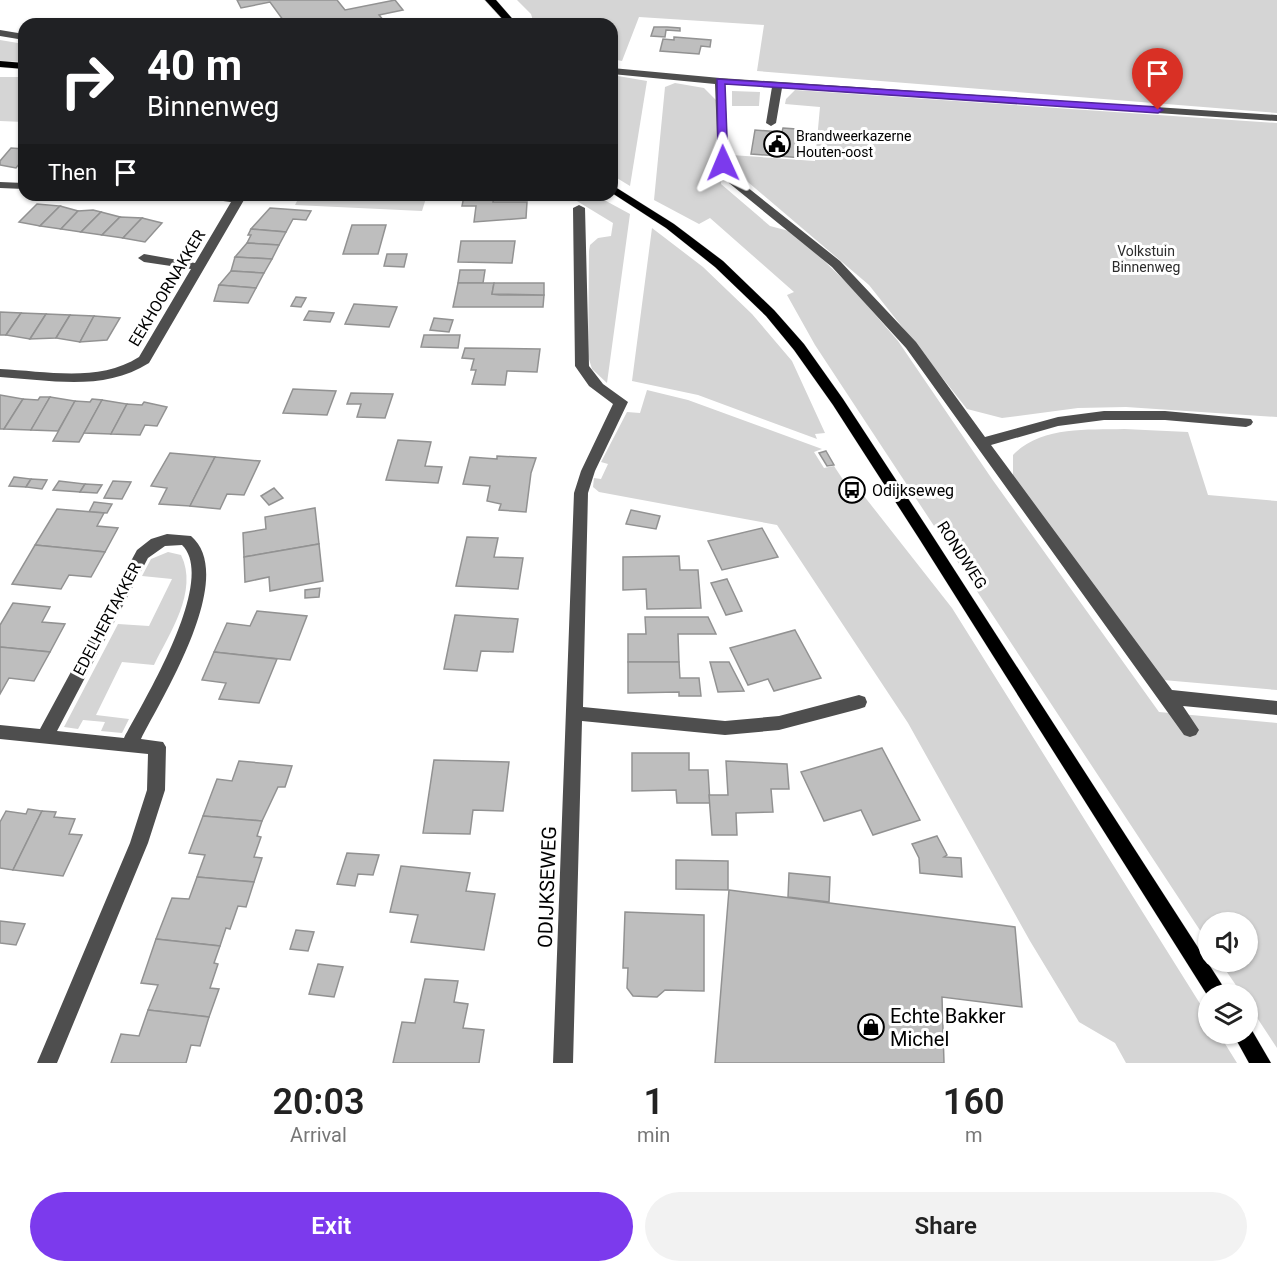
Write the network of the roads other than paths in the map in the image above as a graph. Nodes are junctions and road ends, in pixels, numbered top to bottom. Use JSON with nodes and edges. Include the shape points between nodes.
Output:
{"nodes":[{"id":1,"x":490,"y":0,"type":"edge"},
{"id":2,"x":507,"y":18,"type":"edge"},
{"id":3,"x":0,"y":33,"type":"edge"},
{"id":4,"x":18,"y":36,"type":"edge"},
{"id":5,"x":0,"y":64,"type":"edge"},
{"id":6,"x":18,"y":66,"type":"edge"},
{"id":7,"x":618,"y":72,"type":"edge"},
{"id":8,"x":0,"y":74,"type":"edge"},
{"id":9,"x":18,"y":74,"type":"edge"},
{"id":10,"x":720,"y":81,"type":"junction"},
{"id":11,"x":777,"y":85,"type":"junction"},
{"id":12,"x":1277,"y":118,"type":"edge"},
{"id":13,"x":771,"y":123,"type":"dead end"},
{"id":14,"x":0,"y":184,"type":"edge"},
{"id":15,"x":18,"y":186,"type":"edge"},
{"id":16,"x":618,"y":192,"type":"edge"},
{"id":17,"x":237,"y":201,"type":"edge"},
{"id":18,"x":579,"y":208,"type":"dead end"},
{"id":19,"x":144,"y":258,"type":"dead end"},
{"id":20,"x":199,"y":267,"type":"junction"},
{"id":21,"x":0,"y":373,"type":"edge"},
{"id":22,"x":1246,"y":422,"type":"dead end"},
{"id":23,"x":981,"y":442,"type":"junction"},
{"id":24,"x":1171,"y":698,"type":"junction"},
{"id":25,"x":859,"y":702,"type":"dead end"},
{"id":26,"x":1277,"y":708,"type":"edge"},
{"id":27,"x":575,"y":713,"type":"junction"},
{"id":28,"x":1190,"y":730,"type":"dead end"},
{"id":29,"x":0,"y":732,"type":"edge"},
{"id":30,"x":45,"y":737,"type":"junction"},
{"id":31,"x":129,"y":746,"type":"junction"},
{"id":32,"x":1212,"y":984,"type":"edge"},
{"id":33,"x":1250,"y":1044,"type":"edge"},
{"id":34,"x":47,"y":1063,"type":"edge"},
{"id":35,"x":563,"y":1063,"type":"edge"},
{"id":36,"x":1262,"y":1063,"type":"edge"}],
"edges":[{"from":1,"to":2,"type":"main road"},
{"from":3,"to":4,"type":"street"},
{"from":5,"to":6,"type":"main road"},
{"from":7,"to":10,"type":"street"},
{"from":8,"to":9,"type":"main road"},
{"from":10,"to":11,"type":"street"},
{"from":10,"to":23,"type":"street","via":[[723,163],[733,181],[836,264],[911,345]]},
{"from":11,"to":12,"type":"street"},
{"from":11,"to":13,"type":"street"},
{"from":14,"to":15,"type":"street"},
{"from":16,"to":32,"type":"main road","name":"RONDWEG","via":[[719,264],[799,347]]},
{"from":17,"to":20,"type":"street","name":"EEKHOORNAKKER"},
{"from":18,"to":27,"type":"street","name":"ODIJKSEWEG","via":[[582,366],[606,395],[621,402],[581,493]]},
{"from":19,"to":20,"type":"street"},
{"from":20,"to":21,"type":"street","name":"EEKHOORNAKKER","via":[[144,360],[135,367],[101,377]]},
{"from":22,"to":23,"type":"street","via":[[1087,417],[1048,423]]},
{"from":23,"to":24,"type":"street"},
{"from":24,"to":26,"type":"street"},
{"from":24,"to":28,"type":"street"},
{"from":25,"to":27,"type":"street","via":[[779,723],[725,728]]},
{"from":27,"to":35,"type":"street","name":"ODIJKSEWEG"},
{"from":29,"to":30,"type":"street"},
{"from":30,"to":31,"type":"street"},
{"from":30,"to":31,"type":"street","name":"EDELHERTAKKER","via":[[142,554],[167,539],[186,540],[197,551],[198,593],[179,643]]},
{"from":31,"to":34,"type":"street","via":[[157,747],[156,790],[139,843]]},
{"from":33,"to":36,"type":"main road"}]}
